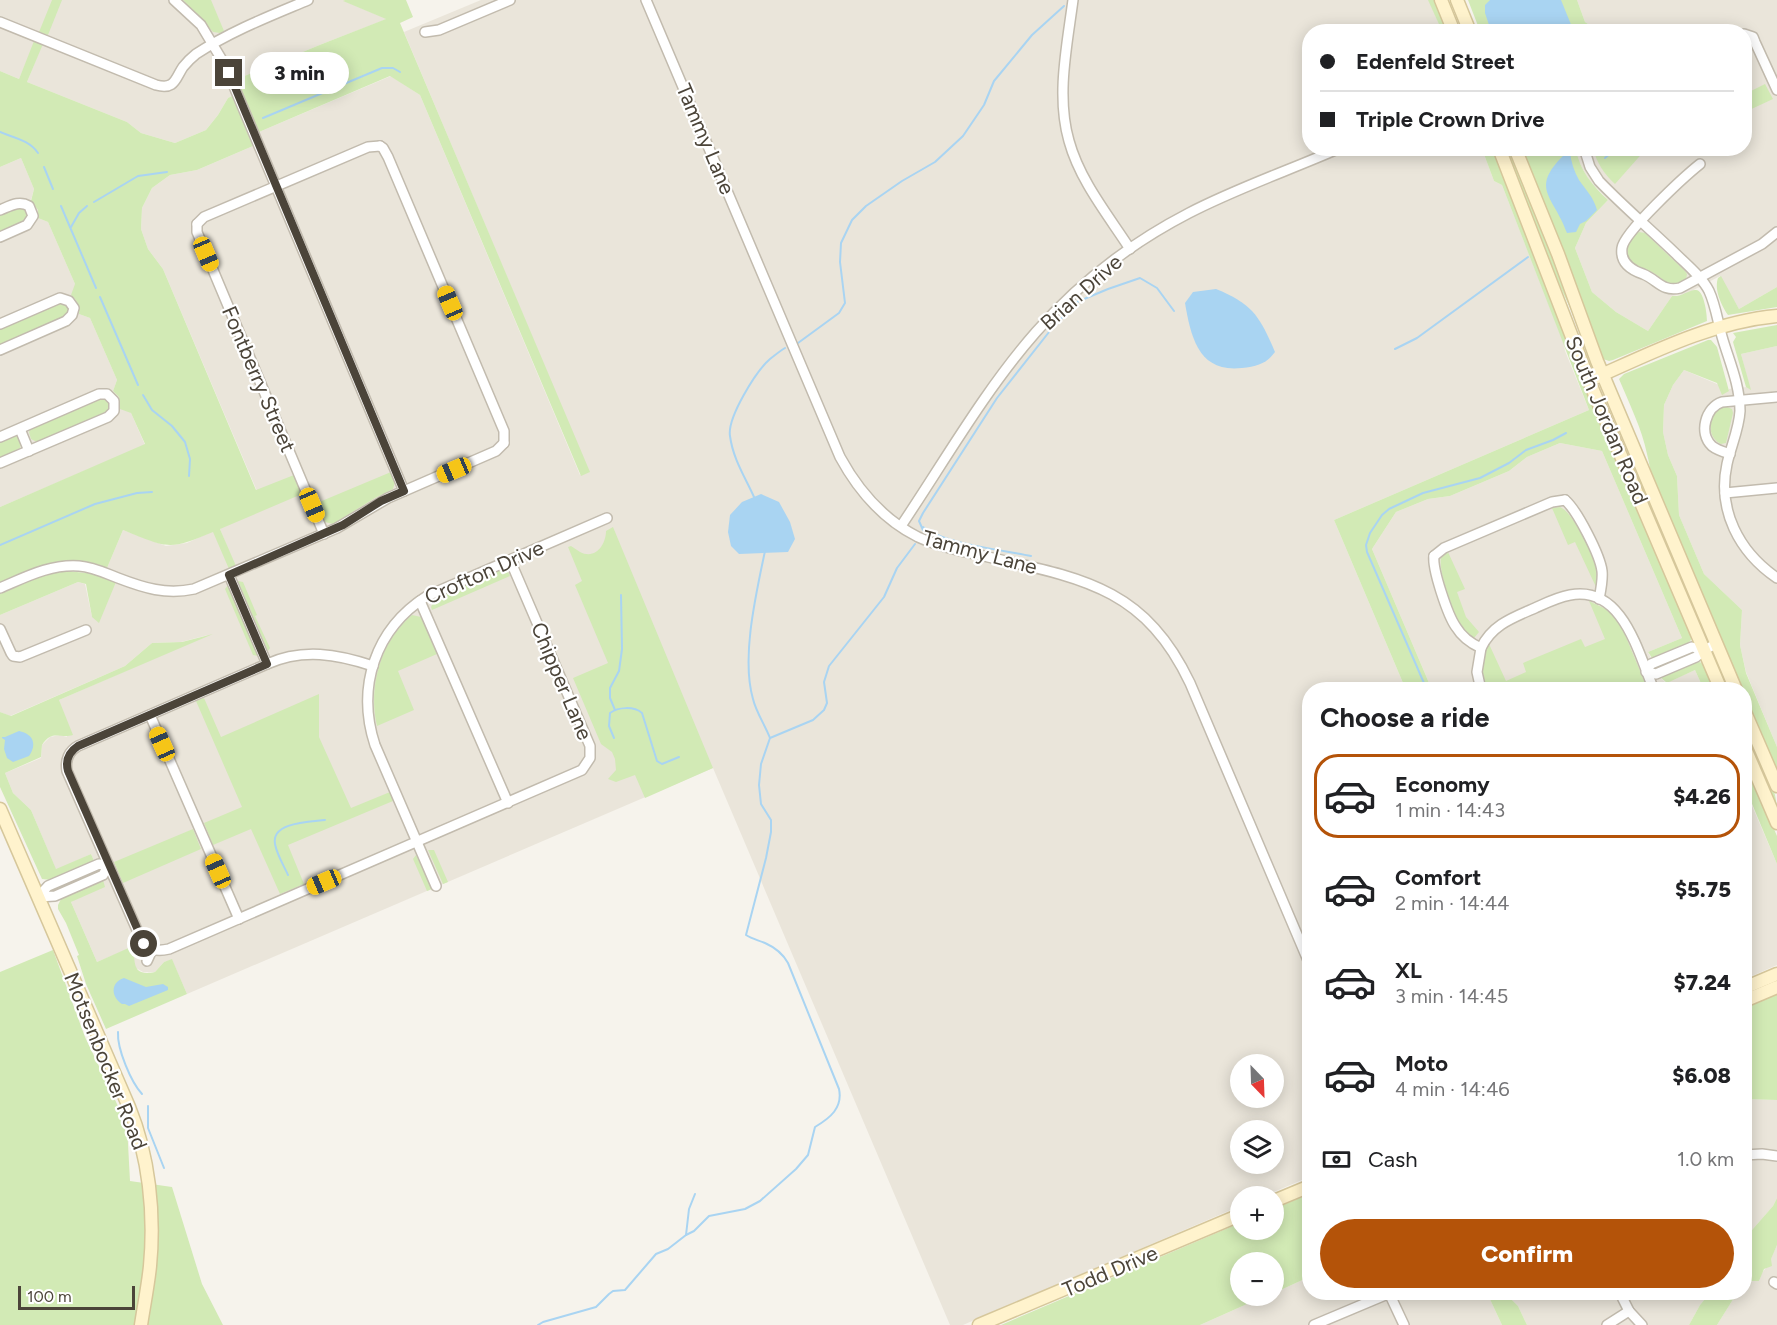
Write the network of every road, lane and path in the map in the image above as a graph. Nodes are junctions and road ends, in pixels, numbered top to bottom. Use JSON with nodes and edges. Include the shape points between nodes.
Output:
{"nodes":[{"id":1,"x":174,"y":0,"type":"edge"},
{"id":2,"x":308,"y":0,"type":"edge"},
{"id":3,"x":510,"y":0,"type":"edge"},
{"id":4,"x":646,"y":0,"type":"edge"},
{"id":5,"x":1073,"y":0,"type":"edge"},
{"id":6,"x":1457,"y":0,"type":"edge"},
{"id":7,"x":1443,"y":1,"type":"edge"},
{"id":8,"x":0,"y":22,"type":"edge"},
{"id":9,"x":1451,"y":24,"type":"edge"},
{"id":10,"x":1467,"y":24,"type":"edge"},
{"id":11,"x":425,"y":32,"type":"dead end"},
{"id":12,"x":1752,"y":39,"type":"edge"},
{"id":13,"x":213,"y":44,"type":"junction"},
{"id":14,"x":1777,"y":90,"type":"edge"},
{"id":15,"x":1321,"y":156,"type":"edge"},
{"id":16,"x":1502,"y":156,"type":"edge"},
{"id":17,"x":1518,"y":156,"type":"edge"},
{"id":18,"x":1586,"y":156,"type":"edge"},
{"id":19,"x":1700,"y":164,"type":"dead end"},
{"id":20,"x":275,"y":186,"type":"junction"},
{"id":21,"x":0,"y":210,"type":"edge"},
{"id":22,"x":1642,"y":221,"type":"junction"},
{"id":23,"x":1777,"y":232,"type":"edge"},
{"id":24,"x":0,"y":237,"type":"edge"},
{"id":25,"x":1130,"y":249,"type":"junction"},
{"id":26,"x":1700,"y":279,"type":"junction"},
{"id":27,"x":1777,"y":316,"type":"edge"},
{"id":28,"x":0,"y":324,"type":"edge"},
{"id":29,"x":1720,"y":327,"type":"junction"},
{"id":30,"x":0,"y":350,"type":"edge"},
{"id":31,"x":1603,"y":374,"type":"junction"},
{"id":32,"x":1589,"y":381,"type":"junction"},
{"id":33,"x":1777,"y":397,"type":"edge"},
{"id":34,"x":1739,"y":401,"type":"junction"},
{"id":35,"x":20,"y":429,"type":"junction"},
{"id":36,"x":0,"y":437,"type":"edge"},
{"id":37,"x":29,"y":451,"type":"junction"},
{"id":38,"x":1730,"y":454,"type":"junction"},
{"id":39,"x":0,"y":463,"type":"edge"},
{"id":40,"x":1777,"y":488,"type":"edge"},
{"id":41,"x":404,"y":491,"type":"junction"},
{"id":42,"x":1725,"y":493,"type":"junction"},
{"id":43,"x":607,"y":518,"type":"dead end"},
{"id":44,"x":902,"y":526,"type":"junction"},
{"id":45,"x":584,"y":528,"type":"junction"},
{"id":46,"x":324,"y":534,"type":"junction"},
{"id":47,"x":588,"y":538,"type":"dead end"},
{"id":48,"x":510,"y":560,"type":"junction"},
{"id":49,"x":229,"y":575,"type":"junction"},
{"id":50,"x":1777,"y":578,"type":"edge"},
{"id":51,"x":0,"y":588,"type":"edge"},
{"id":52,"x":1599,"y":599,"type":"junction"},
{"id":53,"x":420,"y":601,"type":"junction"},
{"id":54,"x":0,"y":629,"type":"edge"},
{"id":55,"x":86,"y":630,"type":"dead end"},
{"id":56,"x":1716,"y":644,"type":"junction"},
{"id":57,"x":1481,"y":648,"type":"junction"},
{"id":58,"x":1704,"y":650,"type":"junction"},
{"id":59,"x":267,"y":664,"type":"junction"},
{"id":60,"x":373,"y":666,"type":"junction"},
{"id":61,"x":1646,"y":672,"type":"junction"},
{"id":62,"x":1479,"y":682,"type":"edge"},
{"id":63,"x":1650,"y":682,"type":"edge"},
{"id":64,"x":1718,"y":682,"type":"edge"},
{"id":65,"x":1733,"y":682,"type":"edge"},
{"id":66,"x":150,"y":715,"type":"junction"},
{"id":67,"x":1752,"y":728,"type":"edge"},
{"id":68,"x":58,"y":753,"type":"dead end"},
{"id":69,"x":68,"y":757,"type":"junction"},
{"id":70,"x":588,"y":762,"type":"junction"},
{"id":71,"x":1752,"y":765,"type":"edge"},
{"id":72,"x":599,"y":766,"type":"dead end"},
{"id":73,"x":1777,"y":786,"type":"edge"},
{"id":74,"x":508,"y":803,"type":"junction"},
{"id":75,"x":0,"y":809,"type":"edge"},
{"id":76,"x":1777,"y":823,"type":"edge"},
{"id":77,"x":418,"y":842,"type":"junction"},
{"id":78,"x":108,"y":866,"type":"junction"},
{"id":79,"x":436,"y":885,"type":"dead end"},
{"id":80,"x":38,"y":897,"type":"junction"},
{"id":81,"x":239,"y":919,"type":"junction"},
{"id":82,"x":1302,"y":946,"type":"edge"},
{"id":83,"x":152,"y":950,"type":"junction"},
{"id":84,"x":147,"y":961,"type":"dead end"},
{"id":85,"x":1777,"y":974,"type":"edge"},
{"id":86,"x":1752,"y":985,"type":"edge"},
{"id":87,"x":1777,"y":987,"type":"edge"},
{"id":88,"x":1752,"y":997,"type":"edge"},
{"id":89,"x":1752,"y":1155,"type":"edge"},
{"id":90,"x":1777,"y":1156,"type":"edge"},
{"id":91,"x":1302,"y":1189,"type":"edge"},
{"id":92,"x":1284,"y":1197,"type":"edge"},
{"id":93,"x":1230,"y":1219,"type":"edge"},
{"id":94,"x":1373,"y":1300,"type":"edge"},
{"id":95,"x":1392,"y":1300,"type":"edge"},
{"id":96,"x":1624,"y":1300,"type":"edge"},
{"id":97,"x":1629,"y":1311,"type":"junction"},
{"id":98,"x":141,"y":1325,"type":"edge"},
{"id":99,"x":979,"y":1325,"type":"edge"},
{"id":100,"x":1314,"y":1325,"type":"edge"},
{"id":101,"x":1404,"y":1325,"type":"edge"},
{"id":102,"x":1607,"y":1325,"type":"edge"},
{"id":103,"x":1642,"y":1325,"type":"edge"}],
"edges":[{"from":1,"to":13,"type":"street","via":[[196,20]]},
{"from":2,"to":13,"type":"street"},
{"from":3,"to":11,"type":"street","via":[[439,30]]},
{"from":4,"to":44,"type":"street","name":"Tammy Lane","via":[[840,457],[870,501]]},
{"from":5,"to":25,"type":"street","via":[[1064,74],[1068,135],[1085,178]]},
{"from":6,"to":10,"type":"main road"},
{"from":7,"to":9,"type":"main road"},
{"from":8,"to":13,"type":"street","via":[[170,89],[190,58]]},
{"from":12,"to":14,"type":"street"},
{"from":13,"to":20,"type":"street","via":[[229,73]]},
{"from":15,"to":25,"type":"street","name":"Brian Drive","via":[[1190,212]]},
{"from":16,"to":32,"type":"main road","name":"South Jordan Road"},
{"from":17,"to":31,"type":"main road","name":"South Jordan Road"},
{"from":18,"to":22,"type":"street","via":[[1596,177]]},
{"from":19,"to":22,"type":"street"},
{"from":20,"to":41,"type":"street"},
{"from":20,"to":41,"type":"street","via":[[381,143],[388,157],[508,445]]},
{"from":20,"to":46,"type":"street","name":"Fontberry Street","via":[[194,222]]},
{"from":21,"to":24,"type":"street","via":[[23,203],[33,216],[27,225]]},
{"from":22,"to":26,"type":"street"},
{"from":22,"to":26,"type":"street","via":[[1622,248],[1628,266],[1666,289]]},
{"from":23,"to":26,"type":"street"},
{"from":25,"to":44,"type":"street","name":"Brian Drive","via":[[1084,283],[1025,345]]},
{"from":26,"to":29,"type":"street","via":[[1708,290]]},
{"from":27,"to":29,"type":"main road"},
{"from":28,"to":30,"type":"street","via":[[60,298],[69,301],[74,309],[66,321]]},
{"from":29,"to":31,"type":"main road"},
{"from":29,"to":34,"type":"street"},
{"from":31,"to":32,"type":"main road"},
{"from":31,"to":56,"type":"main road","name":"South Jordan Road"},
{"from":32,"to":58,"type":"main road","name":"South Jordan Road"},
{"from":33,"to":34,"type":"street"},
{"from":34,"to":38,"type":"street"},
{"from":34,"to":38,"type":"street","via":[[1717,404],[1706,418],[1709,442]]},
{"from":35,"to":36,"type":"street"},
{"from":35,"to":37,"type":"street"},
{"from":35,"to":37,"type":"street","via":[[99,394],[107,394],[114,401],[114,411],[108,417]]},
{"from":37,"to":39,"type":"street"},
{"from":38,"to":42,"type":"street"},
{"from":40,"to":42,"type":"street"},
{"from":41,"to":46,"type":"street"},
{"from":42,"to":50,"type":"street","via":[[1730,518],[1742,544]]},
{"from":43,"to":45,"type":"street","name":"Crofton Drive"},
{"from":44,"to":82,"type":"street","name":"Tammy Lane","via":[[918,537],[950,548],[1093,584],[1131,607],[1160,634],[1196,696]]},
{"from":45,"to":47,"type":"street"},
{"from":45,"to":48,"type":"street","name":"Crofton Drive"},
{"from":46,"to":49,"type":"street"},
{"from":48,"to":53,"type":"street","name":"Crofton Drive"},
{"from":48,"to":70,"type":"street","name":"Chipper Lane","via":[[588,742]]},
{"from":49,"to":51,"type":"street","via":[[194,589],[170,592],[144,588],[90,568],[67,566],[46,569]]},
{"from":49,"to":59,"type":"street"},
{"from":52,"to":57,"type":"street","via":[[1580,594],[1558,598],[1500,624]]},
{"from":52,"to":57,"type":"street","via":[[1602,578],[1590,540],[1565,498],[1552,502],[1432,554],[1452,620],[1463,637]]},
{"from":52,"to":61,"type":"street","via":[[1612,606],[1624,621]]},
{"from":53,"to":60,"type":"street","name":"Crofton Drive","via":[[390,629]]},
{"from":53,"to":74,"type":"street"},
{"from":54,"to":55,"type":"street","via":[[13,656],[20,657]]},
{"from":56,"to":58,"type":"street"},
{"from":56,"to":65,"type":"main road","name":"South Jordan Road"},
{"from":57,"to":62,"type":"street","via":[[1477,663]]},
{"from":58,"to":61,"type":"street","via":[[1656,674]]},
{"from":58,"to":64,"type":"main road","name":"South Jordan Road"},
{"from":59,"to":60,"type":"street","via":[[295,655],[322,654]]},
{"from":59,"to":66,"type":"street"},
{"from":60,"to":77,"type":"street","name":"Crofton Drive","via":[[368,699],[371,732]]},
{"from":61,"to":63,"type":"street"},
{"from":66,"to":69,"type":"street","via":[[78,746]]},
{"from":66,"to":81,"type":"street"},
{"from":67,"to":73,"type":"main road"},
{"from":68,"to":69,"type":"street"},
{"from":69,"to":78,"type":"street","via":[[68,771]]},
{"from":70,"to":72,"type":"street"},
{"from":70,"to":74,"type":"street","name":"Chipper Lane","via":[[576,774]]},
{"from":71,"to":76,"type":"main road"},
{"from":74,"to":77,"type":"street","name":"Chipper Lane"},
{"from":75,"to":80,"type":"main road","name":"Motsenbocker Road"},
{"from":77,"to":79,"type":"street","name":"Crofton Drive"},
{"from":77,"to":81,"type":"street","name":"Chipper Lane"},
{"from":78,"to":80,"type":"street","via":[[99,864],[48,886]]},
{"from":78,"to":83,"type":"street","via":[[141,939]]},
{"from":80,"to":98,"type":"main road","name":"Motsenbocker Road","via":[[142,1143],[151,1238]]},
{"from":81,"to":83,"type":"street","name":"Chipper Lane","via":[[169,949]]},
{"from":83,"to":84,"type":"street"},
{"from":85,"to":86,"type":"main road"},
{"from":87,"to":88,"type":"main road"},
{"from":89,"to":90,"type":"street"},
{"from":91,"to":92,"type":"main road"},
{"from":93,"to":99,"type":"main road","name":"Todd Drive"},
{"from":94,"to":100,"type":"street"},
{"from":95,"to":101,"type":"street"},
{"from":96,"to":97,"type":"street"},
{"from":97,"to":102,"type":"street"},
{"from":97,"to":103,"type":"street"}]}
